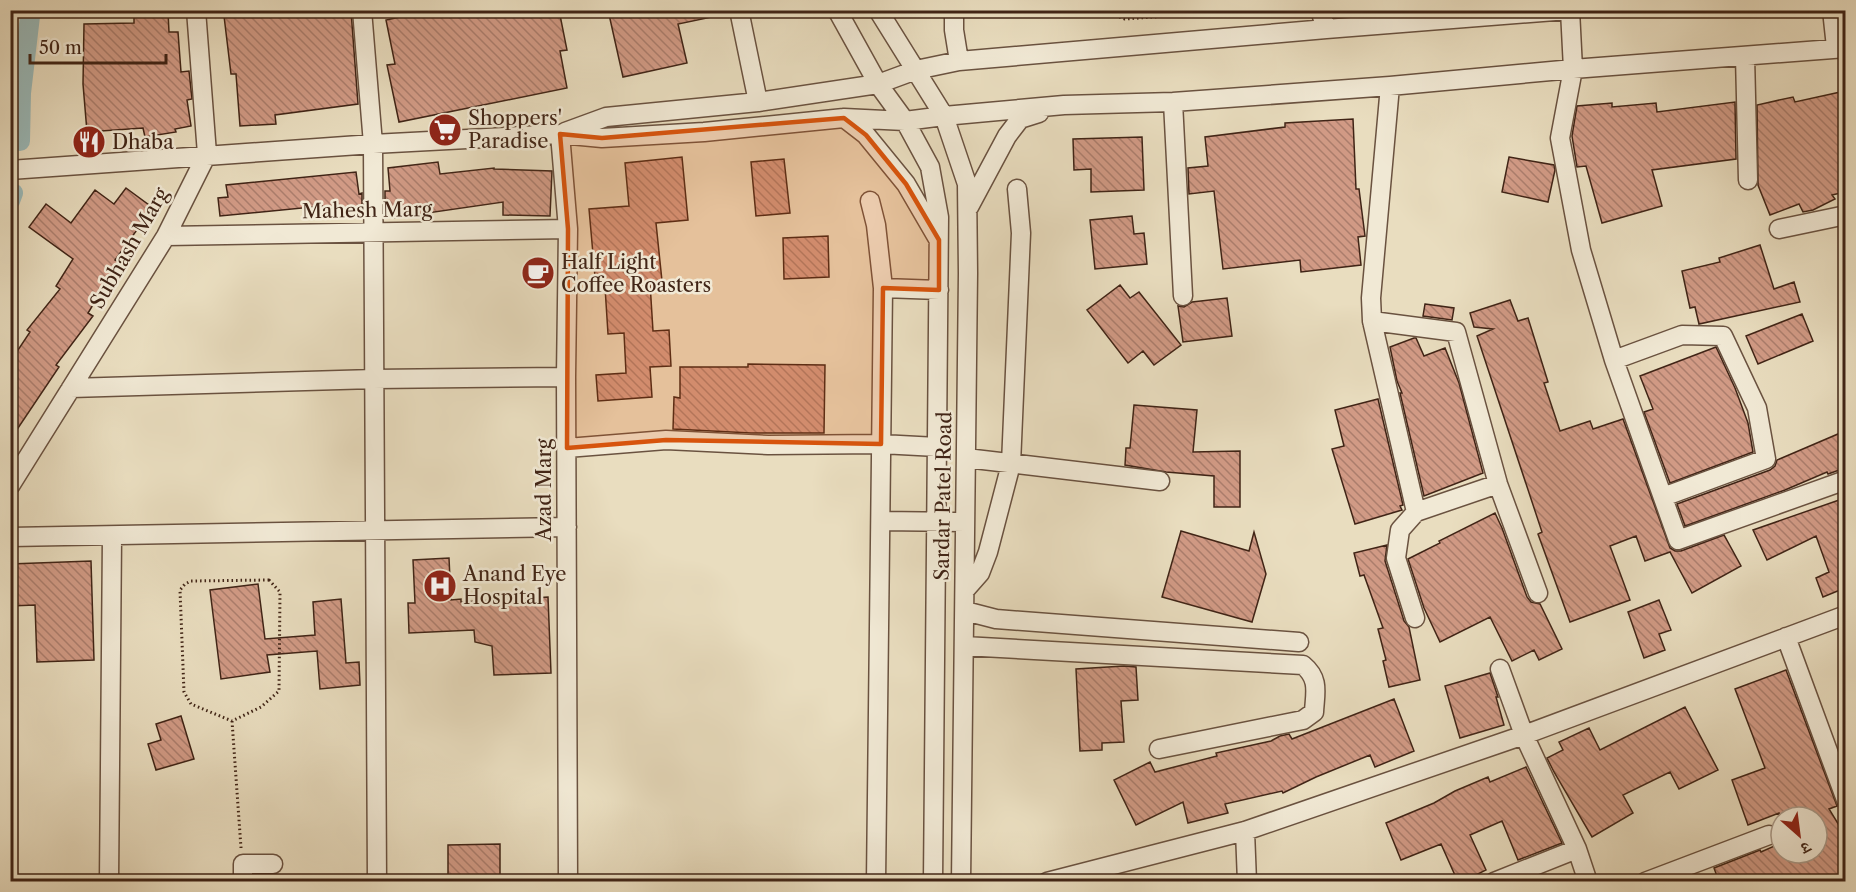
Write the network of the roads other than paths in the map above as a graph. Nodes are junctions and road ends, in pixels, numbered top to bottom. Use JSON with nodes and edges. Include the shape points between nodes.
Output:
{"nodes":[{"id":1,"x":196,"y":10,"type":"edge"},
{"id":2,"x":363,"y":10,"type":"edge"},
{"id":3,"x":739,"y":10,"type":"edge"},
{"id":4,"x":837,"y":10,"type":"edge"},
{"id":5,"x":878,"y":10,"type":"edge"},
{"id":6,"x":954,"y":10,"type":"edge"},
{"id":7,"x":1320,"y":10,"type":"edge"},
{"id":8,"x":1569,"y":10,"type":"edge"},
{"id":9,"x":1832,"y":10,"type":"edge"},
{"id":10,"x":1326,"y":28,"type":"junction"},
{"id":11,"x":1841,"y":48,"type":"edge"},
{"id":12,"x":1745,"y":56,"type":"junction"},
{"id":13,"x":958,"y":61,"type":"junction"},
{"id":14,"x":1573,"y":69,"type":"junction"},
{"id":15,"x":916,"y":70,"type":"junction"},
{"id":16,"x":878,"y":84,"type":"junction"},
{"id":17,"x":1390,"y":86,"type":"junction"},
{"id":18,"x":758,"y":102,"type":"junction"},
{"id":19,"x":1173,"y":102,"type":"junction"},
{"id":20,"x":1064,"y":105,"type":"junction"},
{"id":21,"x":944,"y":116,"type":"junction"},
{"id":22,"x":844,"y":118,"type":"junction"},
{"id":23,"x":905,"y":121,"type":"junction"},
{"id":24,"x":560,"y":134,"type":"junction"},
{"id":25,"x":373,"y":144,"type":"junction"},
{"id":26,"x":207,"y":154,"type":"junction"},
{"id":27,"x":10,"y":170,"type":"edge"},
{"id":28,"x":1748,"y":180,"type":"dead end"},
{"id":29,"x":1017,"y":189,"type":"dead end"},
{"id":30,"x":870,"y":201,"type":"dead end"},
{"id":31,"x":967,"y":210,"type":"junction"},
{"id":32,"x":1845,"y":217,"type":"edge"},
{"id":33,"x":1779,"y":229,"type":"dead end"},
{"id":34,"x":568,"y":230,"type":"junction"},
{"id":35,"x":373,"y":232,"type":"junction"},
{"id":36,"x":166,"y":236,"type":"junction"},
{"id":37,"x":939,"y":240,"type":"junction"},
{"id":38,"x":883,"y":288,"type":"junction"},
{"id":39,"x":939,"y":290,"type":"junction"},
{"id":40,"x":1183,"y":296,"type":"dead end"},
{"id":41,"x":1372,"y":321,"type":"junction"},
{"id":42,"x":1614,"y":360,"type":"junction"},
{"id":43,"x":566,"y":377,"type":"junction"},
{"id":44,"x":374,"y":379,"type":"junction"},
{"id":45,"x":71,"y":387,"type":"junction"},
{"id":46,"x":881,"y":444,"type":"junction"},
{"id":47,"x":937,"y":447,"type":"junction"},
{"id":48,"x":567,"y":448,"type":"junction"},
{"id":49,"x":966,"y":459,"type":"junction"},
{"id":50,"x":1011,"y":464,"type":"junction"},
{"id":51,"x":1845,"y":480,"type":"edge"},
{"id":52,"x":1160,"y":481,"type":"dead end"},
{"id":53,"x":1498,"y":484,"type":"junction"},
{"id":54,"x":10,"y":486,"type":"edge"},
{"id":55,"x":1663,"y":497,"type":"junction"},
{"id":56,"x":1416,"y":512,"type":"junction"},
{"id":57,"x":881,"y":521,"type":"junction"},
{"id":58,"x":937,"y":521,"type":"junction"},
{"id":59,"x":965,"y":522,"type":"junction"},
{"id":60,"x":567,"y":527,"type":"junction"},
{"id":61,"x":375,"y":531,"type":"junction"},
{"id":62,"x":112,"y":536,"type":"junction"},
{"id":63,"x":10,"y":537,"type":"edge"},
{"id":64,"x":965,"y":567,"type":"junction"},
{"id":65,"x":936,"y":568,"type":"junction"},
{"id":66,"x":965,"y":590,"type":"junction"},
{"id":67,"x":1538,"y":593,"type":"dead end"},
{"id":68,"x":965,"y":611,"type":"junction"},
{"id":69,"x":1845,"y":615,"type":"edge"},
{"id":70,"x":1415,"y":618,"type":"dead end"},
{"id":71,"x":1786,"y":637,"type":"junction"},
{"id":72,"x":1299,"y":642,"type":"dead end"},
{"id":73,"x":964,"y":646,"type":"junction"},
{"id":74,"x":1500,"y":669,"type":"dead end"},
{"id":75,"x":1524,"y":735,"type":"junction"},
{"id":76,"x":1159,"y":749,"type":"dead end"},
{"id":77,"x":1845,"y":800,"type":"edge"},
{"id":78,"x":1245,"y":831,"type":"junction"},
{"id":79,"x":1769,"y":835,"type":"dead end"},
{"id":80,"x":1577,"y":849,"type":"junction"},
{"id":81,"x":273,"y":864,"type":"dead end"},
{"id":82,"x":243,"y":873,"type":"edge"},
{"id":83,"x":109,"y":882,"type":"edge"},
{"id":84,"x":377,"y":882,"type":"edge"},
{"id":85,"x":568,"y":882,"type":"edge"},
{"id":86,"x":876,"y":882,"type":"edge"},
{"id":87,"x":933,"y":882,"type":"edge"},
{"id":88,"x":961,"y":882,"type":"edge"},
{"id":89,"x":1047,"y":882,"type":"edge"},
{"id":90,"x":1247,"y":882,"type":"edge"},
{"id":91,"x":1494,"y":882,"type":"edge"},
{"id":92,"x":1588,"y":882,"type":"edge"},
{"id":93,"x":1645,"y":882,"type":"edge"}],
"edges":[{"from":1,"to":26,"type":"street"},
{"from":2,"to":25,"type":"street"},
{"from":3,"to":18,"type":"street"},
{"from":4,"to":16,"type":"street","name":"Sardar Patel Road"},
{"from":5,"to":15,"type":"street","name":"Sardar Patel Road"},
{"from":6,"to":13,"type":"street"},
{"from":7,"to":10,"type":"street"},
{"from":8,"to":10,"type":"street"},
{"from":8,"to":14,"type":"street"},
{"from":9,"to":11,"type":"street"},
{"from":10,"to":13,"type":"street"},
{"from":11,"to":12,"type":"street"},
{"from":12,"to":14,"type":"street"},
{"from":12,"to":28,"type":"street"},
{"from":13,"to":15,"type":"street"},
{"from":14,"to":17,"type":"street"},
{"from":14,"to":42,"type":"street","via":[[1560,138],[1581,250]]},
{"from":15,"to":16,"type":"street"},
{"from":15,"to":21,"type":"street","name":"Sardar Patel Road"},
{"from":16,"to":18,"type":"street"},
{"from":16,"to":23,"type":"street","name":"Sardar Patel Road"},
{"from":17,"to":19,"type":"street"},
{"from":17,"to":41,"type":"street"},
{"from":18,"to":24,"type":"street","via":[[606,117]]},
{"from":19,"to":20,"type":"street"},
{"from":19,"to":40,"type":"street"},
{"from":20,"to":21,"type":"street"},
{"from":20,"to":31,"type":"street","via":[[1020,119]]},
{"from":21,"to":23,"type":"street"},
{"from":21,"to":31,"type":"street","name":"Sardar Patel Road","via":[[967,184]]},
{"from":22,"to":23,"type":"street"},
{"from":22,"to":24,"type":"street","via":[[602,138]]},
{"from":22,"to":37,"type":"street","via":[[866,135],[906,184]]},
{"from":23,"to":37,"type":"street","name":"Sardar Patel Road","via":[[930,168]]},
{"from":24,"to":25,"type":"street"},
{"from":24,"to":34,"type":"street","name":"Azad Marg"},
{"from":25,"to":26,"type":"street"},
{"from":25,"to":35,"type":"street"},
{"from":26,"to":27,"type":"street"},
{"from":26,"to":36,"type":"street","name":"Subhash Marg"},
{"from":29,"to":50,"type":"street","via":[[1022,233]]},
{"from":30,"to":38,"type":"street"},
{"from":31,"to":49,"type":"street","name":"Sardar Patel Road"},
{"from":32,"to":33,"type":"street"},
{"from":34,"to":35,"type":"street","name":"Mahesh Marg"},
{"from":34,"to":43,"type":"street","name":"Azad Marg"},
{"from":35,"to":36,"type":"street","name":"Mahesh Marg"},
{"from":35,"to":44,"type":"street"},
{"from":36,"to":45,"type":"street","name":"Subhash Marg"},
{"from":37,"to":39,"type":"street","name":"Sardar Patel Road"},
{"from":38,"to":39,"type":"street"},
{"from":38,"to":46,"type":"street"},
{"from":39,"to":47,"type":"street","name":"Sardar Patel Road"},
{"from":41,"to":53,"type":"street","via":[[1456,332]]},
{"from":41,"to":56,"type":"street"},
{"from":42,"to":55,"type":"street"},
{"from":42,"to":55,"type":"street","via":[[1682,335],[1723,336],[1757,408],[1766,459]]},
{"from":43,"to":44,"type":"street"},
{"from":43,"to":48,"type":"street","name":"Azad Marg"},
{"from":44,"to":45,"type":"street"},
{"from":44,"to":61,"type":"street"},
{"from":45,"to":54,"type":"street","name":"Subhash Marg"},
{"from":46,"to":47,"type":"street"},
{"from":46,"to":48,"type":"street","via":[[768,445],[666,440]]},
{"from":46,"to":57,"type":"street"},
{"from":47,"to":58,"type":"street","name":"Sardar Patel Road"},
{"from":48,"to":60,"type":"street","name":"Azad Marg"},
{"from":49,"to":50,"type":"street"},
{"from":49,"to":59,"type":"street","name":"Sardar Patel Road"},
{"from":50,"to":52,"type":"street"},
{"from":50,"to":66,"type":"street","via":[[988,552],[980,573]]},
{"from":51,"to":55,"type":"street","via":[[1678,540]]},
{"from":53,"to":56,"type":"street"},
{"from":53,"to":67,"type":"street"},
{"from":56,"to":70,"type":"street","via":[[1400,530],[1396,558]]},
{"from":57,"to":58,"type":"street"},
{"from":57,"to":86,"type":"street"},
{"from":58,"to":59,"type":"street"},
{"from":58,"to":65,"type":"street","name":"Sardar Patel Road"},
{"from":59,"to":64,"type":"street","name":"Sardar Patel Road"},
{"from":60,"to":61,"type":"street"},
{"from":60,"to":85,"type":"street","name":"Azad Marg"},
{"from":61,"to":62,"type":"street"},
{"from":61,"to":84,"type":"street"},
{"from":62,"to":63,"type":"street"},
{"from":62,"to":83,"type":"street"},
{"from":64,"to":65,"type":"street"},
{"from":64,"to":66,"type":"street","name":"Sardar Patel Road"},
{"from":65,"to":87,"type":"street","name":"Sardar Patel Road"},
{"from":66,"to":68,"type":"street","name":"Sardar Patel Road"},
{"from":68,"to":72,"type":"street","via":[[996,619]]},
{"from":68,"to":73,"type":"street","name":"Sardar Patel Road"},
{"from":69,"to":71,"type":"street"},
{"from":71,"to":75,"type":"street"},
{"from":71,"to":77,"type":"street"},
{"from":73,"to":76,"type":"street","via":[[1303,665],[1310,671],[1316,684],[1314,712],[1303,720]]},
{"from":73,"to":88,"type":"street","name":"Sardar Patel Road"},
{"from":74,"to":75,"type":"street"},
{"from":75,"to":78,"type":"street"},
{"from":75,"to":80,"type":"street"},
{"from":78,"to":89,"type":"street"},
{"from":78,"to":90,"type":"street"},
{"from":79,"to":93,"type":"street"},
{"from":80,"to":91,"type":"street"},
{"from":80,"to":92,"type":"street"},
{"from":81,"to":82,"type":"street"}]}
